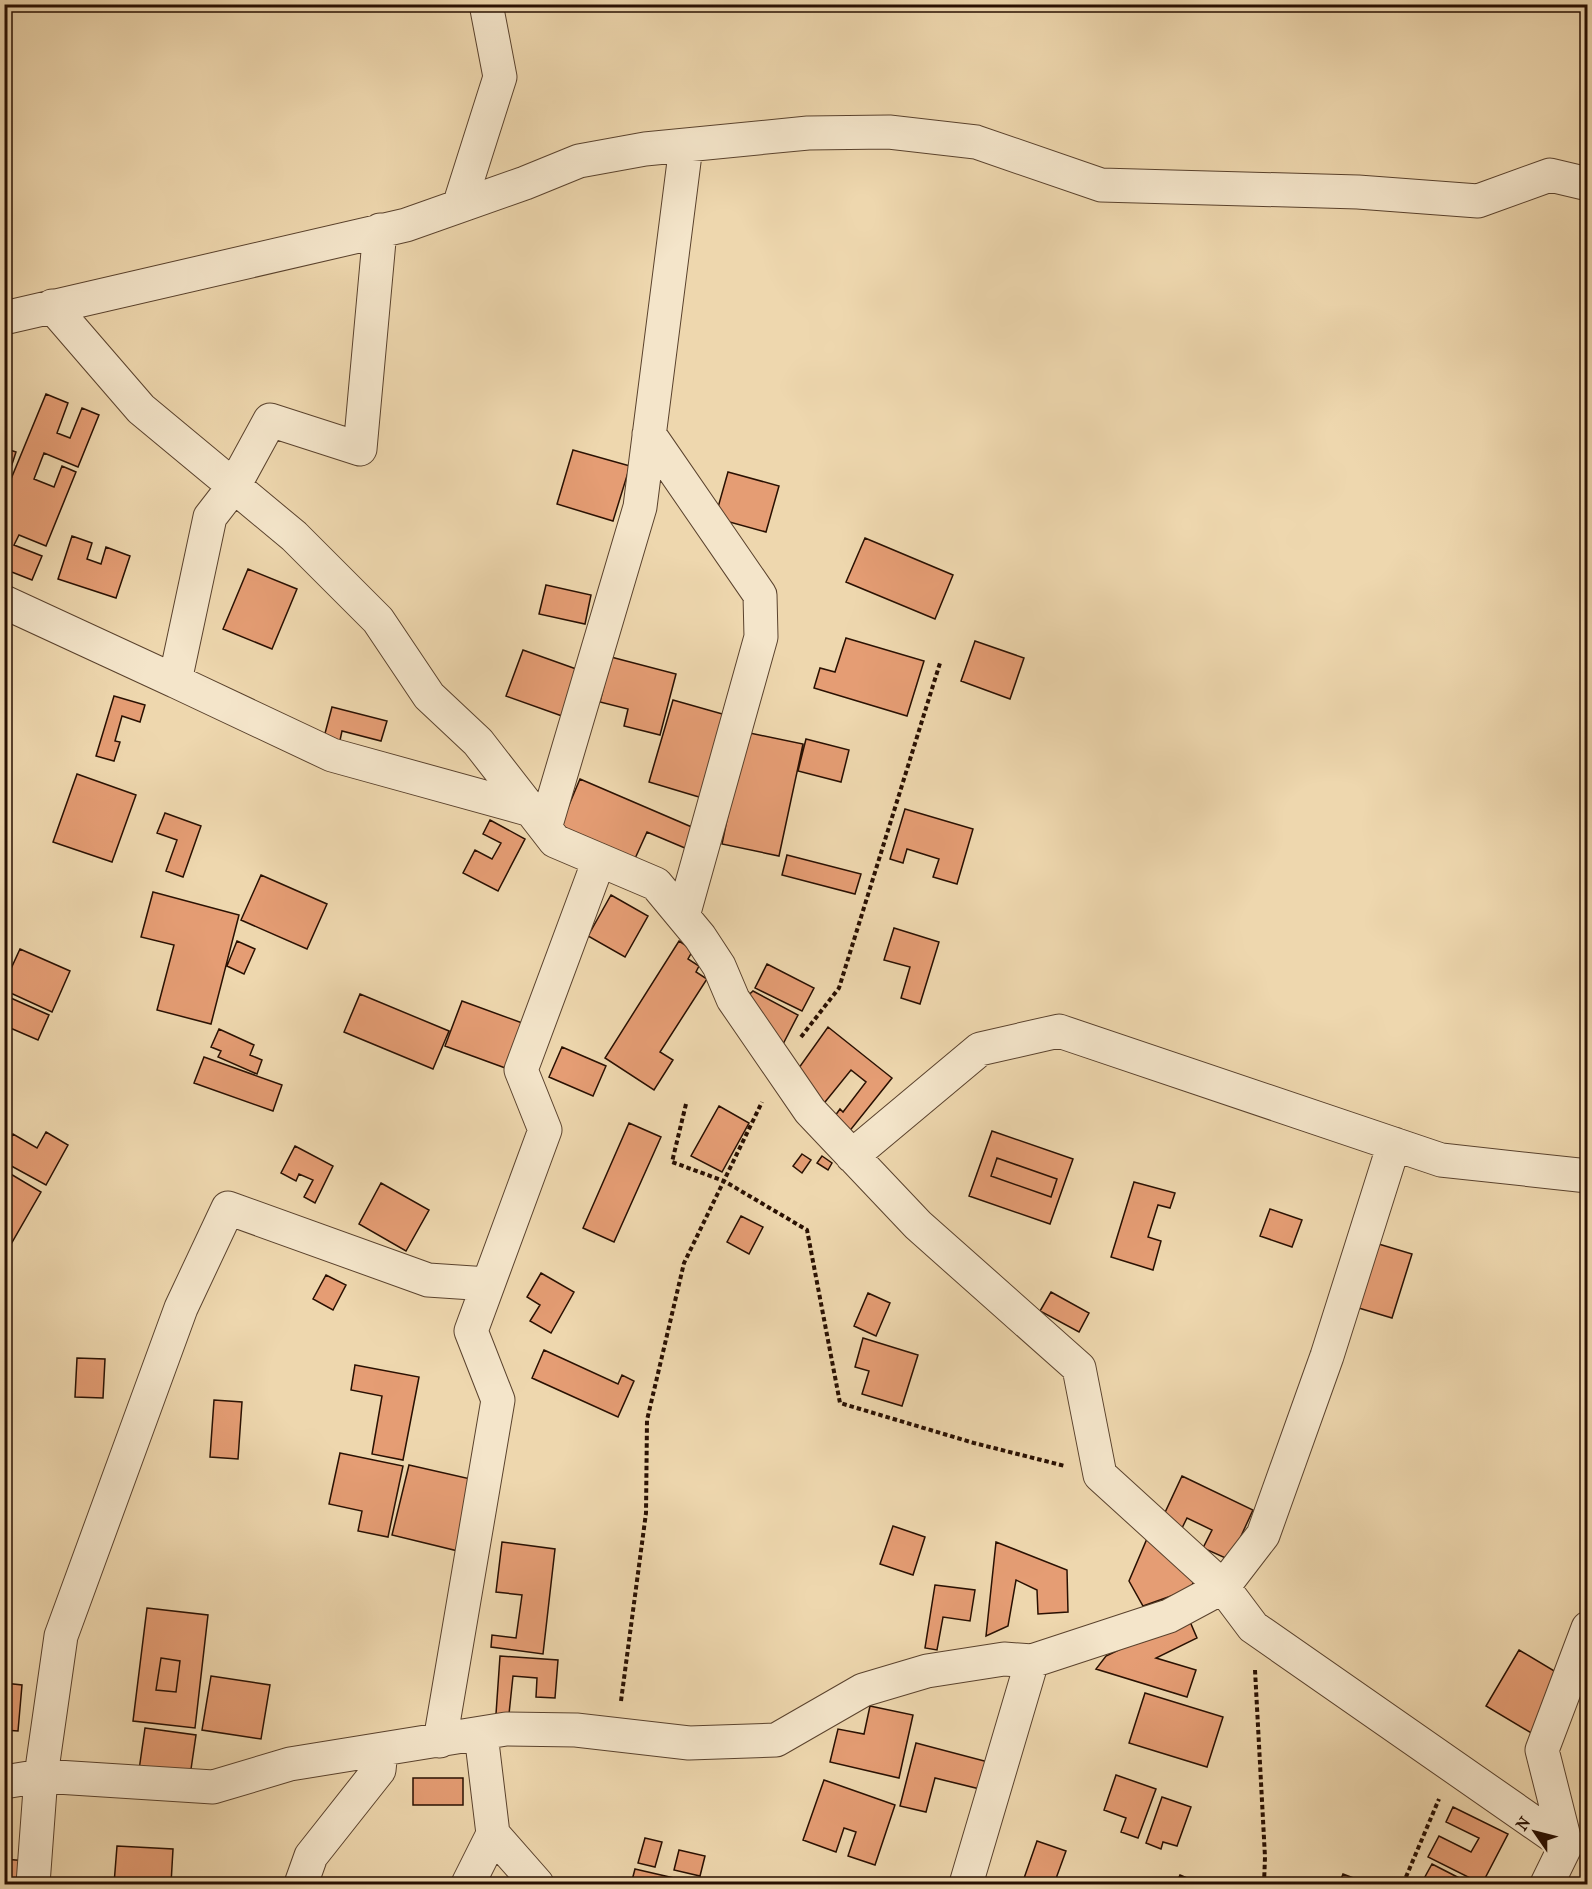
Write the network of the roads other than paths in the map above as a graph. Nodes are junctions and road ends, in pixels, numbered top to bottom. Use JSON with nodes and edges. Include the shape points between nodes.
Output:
{"nodes":[{"id":1,"x":486,"y":4,"type":"edge"},
{"id":2,"x":686,"y":146,"type":"junction"},
{"id":3,"x":1587,"y":184,"type":"edge"},
{"id":4,"x":459,"y":206,"type":"junction"},
{"id":5,"x":380,"y":230,"type":"junction"},
{"id":6,"x":52,"y":306,"type":"junction"},
{"id":7,"x":4,"y":318,"type":"edge"},
{"id":8,"x":649,"y":434,"type":"junction"},
{"id":9,"x":234,"y":486,"type":"junction"},
{"id":10,"x":4,"y":602,"type":"edge"},
{"id":11,"x":175,"y":681,"type":"junction"},
{"id":12,"x":538,"y":819,"type":"junction"},
{"id":13,"x":599,"y":860,"type":"junction"},
{"id":14,"x":683,"y":916,"type":"junction"},
{"id":15,"x":1394,"y":1144,"type":"junction"},
{"id":16,"x":852,"y":1156,"type":"junction"},
{"id":17,"x":1587,"y":1176,"type":"edge"},
{"id":18,"x":488,"y":1284,"type":"junction"},
{"id":19,"x":1223,"y":1587,"type":"junction"},
{"id":20,"x":1587,"y":1628,"type":"edge"},
{"id":21,"x":1032,"y":1661,"type":"junction"},
{"id":22,"x":481,"y":1734,"type":"junction"},
{"id":23,"x":440,"y":1741,"type":"junction"},
{"id":24,"x":381,"y":1750,"type":"junction"},
{"id":25,"x":41,"y":1776,"type":"junction"},
{"id":26,"x":4,"y":1782,"type":"edge"},
{"id":27,"x":493,"y":1834,"type":"junction"},
{"id":28,"x":1566,"y":1845,"type":"junction"},
{"id":29,"x":33,"y":1884,"type":"edge"},
{"id":30,"x":301,"y":1884,"type":"edge"},
{"id":31,"x":468,"y":1884,"type":"edge"},
{"id":32,"x":537,"y":1884,"type":"edge"},
{"id":33,"x":966,"y":1884,"type":"edge"},
{"id":34,"x":1547,"y":1884,"type":"edge"}],
"edges":[{"from":1,"to":4,"type":"street","via":[[500,77]]},
{"from":2,"to":3,"type":"street","via":[[808,133],[888,132],[976,142],[1101,184],[1358,192],[1478,201],[1550,175]]},
{"from":2,"to":4,"type":"street","via":[[579,161]]},
{"from":2,"to":8,"type":"street"},
{"from":4,"to":5,"type":"street"},
{"from":5,"to":6,"type":"street"},
{"from":5,"to":9,"type":"street","via":[[360,449],[270,420]]},
{"from":6,"to":7,"type":"street"},
{"from":6,"to":9,"type":"street","via":[[141,409]]},
{"from":8,"to":12,"type":"street","via":[[640,507]]},
{"from":8,"to":14,"type":"street","via":[[760,595],[761,637]]},
{"from":9,"to":11,"type":"street","via":[[210,517]]},
{"from":9,"to":12,"type":"street","via":[[294,536],[378,620],[429,696],[478,742]]},
{"from":10,"to":11,"type":"street"},
{"from":11,"to":12,"type":"street","via":[[333,755]]},
{"from":12,"to":13,"type":"street","via":[[555,841]]},
{"from":13,"to":14,"type":"street","via":[[656,884]]},
{"from":13,"to":18,"type":"street","via":[[521,1070],[545,1130]]},
{"from":14,"to":16,"type":"street","via":[[718,966],[733,999],[810,1111]]},
{"from":15,"to":16,"type":"street","via":[[1059,1031],[980,1048]]},
{"from":15,"to":17,"type":"street","via":[[1441,1160]]},
{"from":15,"to":19,"type":"street","via":[[1263,1535]]},
{"from":16,"to":19,"type":"street","via":[[918,1225],[1079,1368],[1100,1474]]},
{"from":18,"to":23,"type":"street","via":[[471,1331],[498,1400]]},
{"from":18,"to":25,"type":"street","via":[[428,1280],[228,1208],[181,1308],[61,1636]]},
{"from":19,"to":21,"type":"street","via":[[1169,1616]]},
{"from":19,"to":28,"type":"street","via":[[1253,1627]]},
{"from":20,"to":28,"type":"street","via":[[1542,1750]]},
{"from":21,"to":22,"type":"street","via":[[1004,1659],[927,1671],[863,1690],[776,1740],[689,1743],[576,1730],[506,1729]]},
{"from":21,"to":33,"type":"street"},
{"from":22,"to":23,"type":"street"},
{"from":22,"to":27,"type":"street"},
{"from":23,"to":24,"type":"street"},
{"from":24,"to":25,"type":"street","via":[[290,1764],[213,1787]]},
{"from":24,"to":30,"type":"street","via":[[379,1770],[311,1856]]},
{"from":25,"to":26,"type":"street"},
{"from":25,"to":29,"type":"street"},
{"from":27,"to":31,"type":"street"},
{"from":27,"to":32,"type":"street"},
{"from":28,"to":34,"type":"street"}]}
